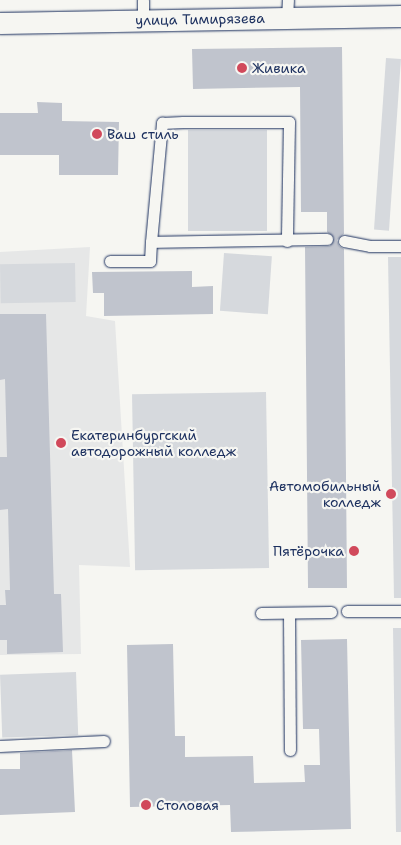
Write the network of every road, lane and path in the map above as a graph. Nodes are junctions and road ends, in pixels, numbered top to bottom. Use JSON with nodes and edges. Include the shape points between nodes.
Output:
{"nodes":[{"id":1,"x":287,"y":9,"type":"edge"},
{"id":2,"x":143,"y":10,"type":"edge"},
{"id":3,"x":401,"y":16,"type":"edge"},
{"id":4,"x":0,"y":23,"type":"edge"},
{"id":5,"x":327,"y":239,"type":"dead end"},
{"id":6,"x":344,"y":240,"type":"dead end"},
{"id":7,"x":287,"y":241,"type":"junction"},
{"id":8,"x":151,"y":242,"type":"junction"},
{"id":9,"x":401,"y":246,"type":"edge"},
{"id":10,"x":110,"y":260,"type":"dead end"},
{"id":11,"x":347,"y":611,"type":"dead end"},
{"id":12,"x":401,"y":611,"type":"edge"},
{"id":13,"x":332,"y":612,"type":"dead end"},
{"id":14,"x":261,"y":613,"type":"dead end"},
{"id":15,"x":289,"y":613,"type":"junction"},
{"id":16,"x":104,"y":741,"type":"dead end"},
{"id":17,"x":0,"y":746,"type":"edge"},
{"id":18,"x":290,"y":750,"type":"dead end"}],
"edges":[{"from":1,"to":2,"type":"street","name":"улица Тимирязева"},
{"from":1,"to":3,"type":"street","name":"улица Тимирязева"},
{"from":2,"to":4,"type":"street","name":"улица Тимирязева"},
{"from":5,"to":7,"type":"lane"},
{"from":6,"to":9,"type":"lane","via":[[370,246]]},
{"from":7,"to":8,"type":"lane"},
{"from":7,"to":8,"type":"lane","via":[[288,122],[183,122],[162,123]]},
{"from":8,"to":10,"type":"lane","via":[[150,261]]},
{"from":11,"to":12,"type":"lane"},
{"from":13,"to":15,"type":"lane"},
{"from":14,"to":15,"type":"lane"},
{"from":15,"to":18,"type":"lane"},
{"from":16,"to":17,"type":"lane"}]}
